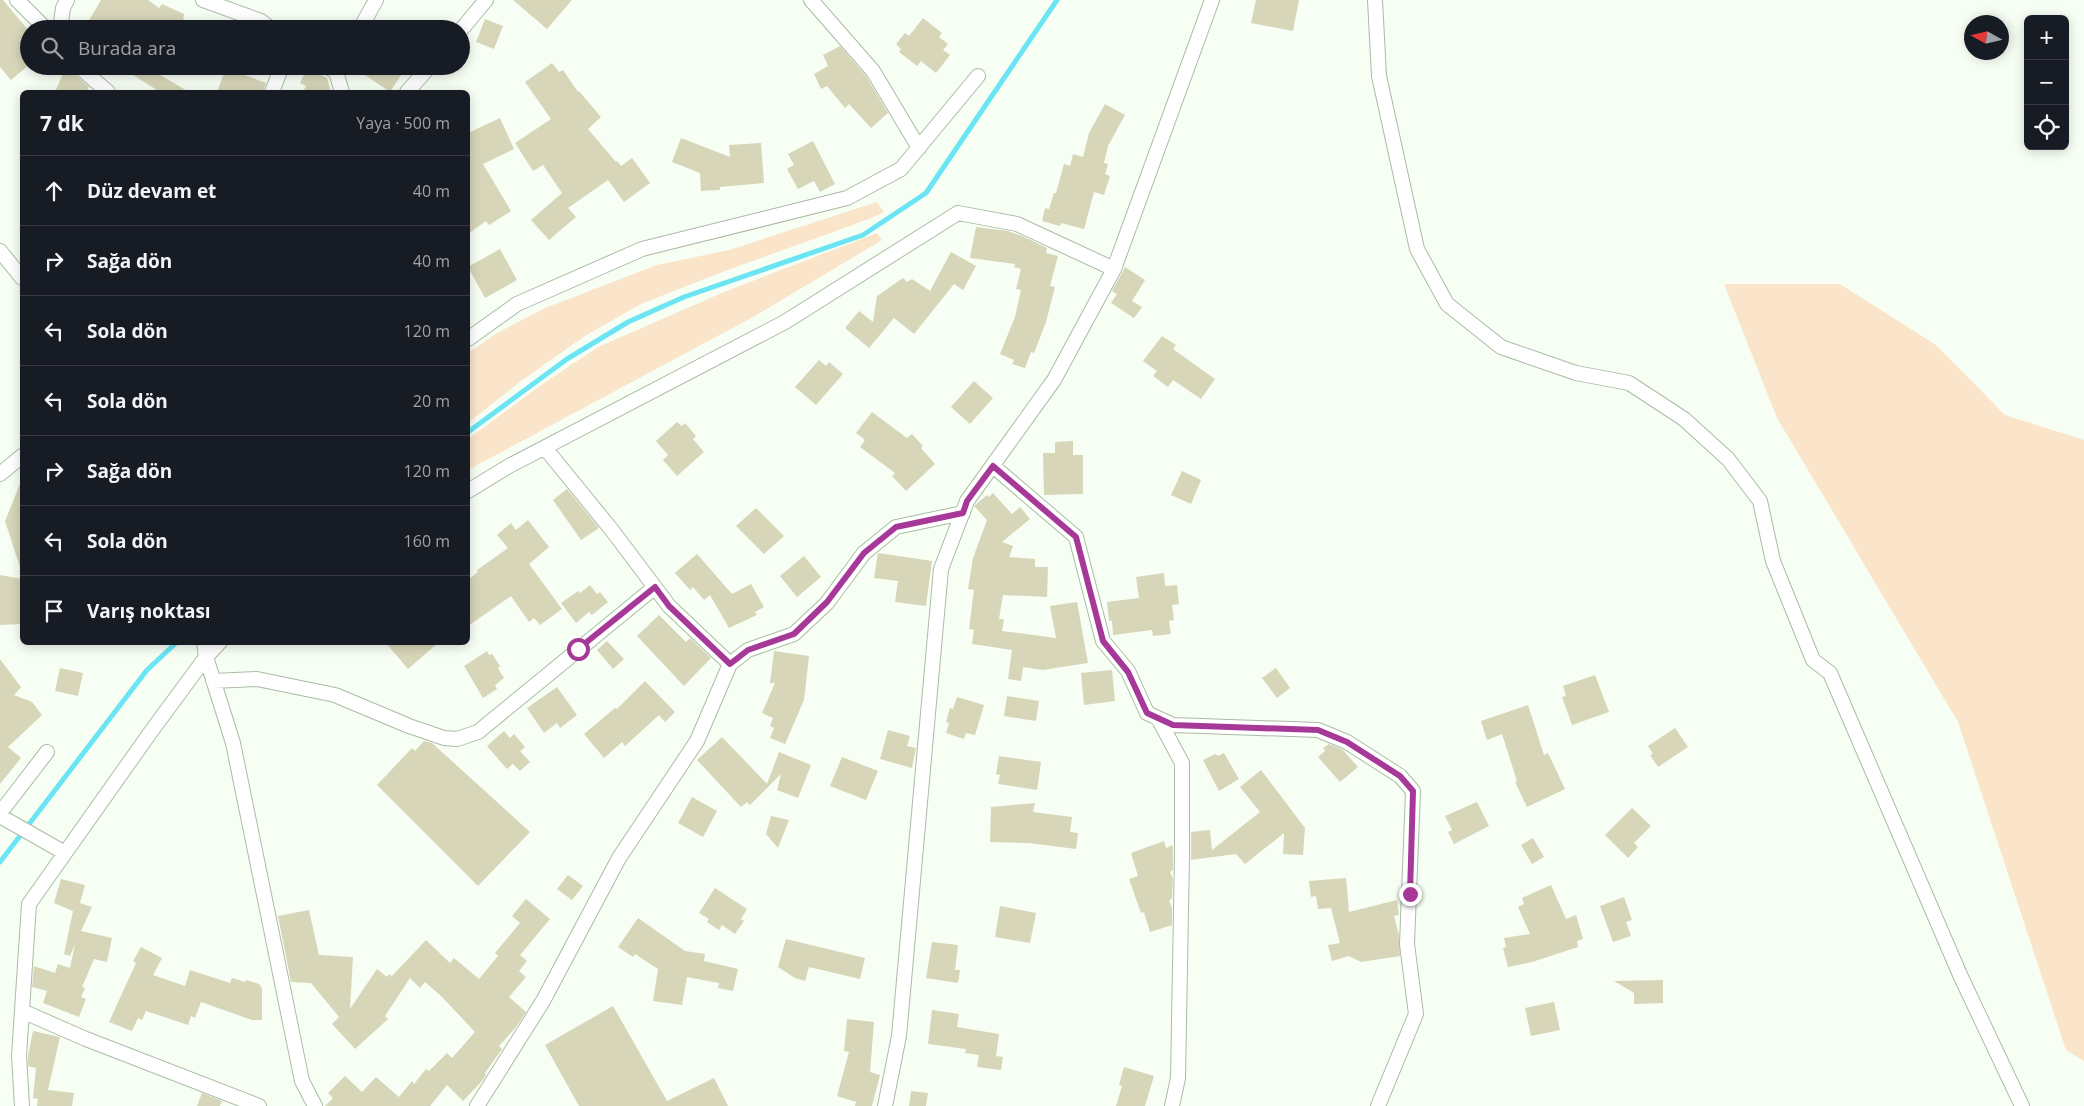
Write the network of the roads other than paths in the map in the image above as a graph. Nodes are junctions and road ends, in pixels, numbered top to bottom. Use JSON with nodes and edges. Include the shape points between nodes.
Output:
{"nodes":[{"id":1,"x":17,"y":0,"type":"edge"},
{"id":2,"x":67,"y":0,"type":"edge"},
{"id":3,"x":203,"y":0,"type":"edge"},
{"id":4,"x":376,"y":0,"type":"edge"},
{"id":5,"x":486,"y":0,"type":"edge"},
{"id":6,"x":812,"y":0,"type":"edge"},
{"id":7,"x":1212,"y":0,"type":"edge"},
{"id":8,"x":1375,"y":0,"type":"edge"},
{"id":9,"x":37,"y":20,"type":"edge"},
{"id":10,"x":61,"y":20,"type":"edge"},
{"id":11,"x":258,"y":20,"type":"edge"},
{"id":12,"x":365,"y":20,"type":"edge"},
{"id":13,"x":469,"y":20,"type":"edge"},
{"id":14,"x":88,"y":75,"type":"edge"},
{"id":15,"x":279,"y":75,"type":"edge"},
{"id":16,"x":336,"y":75,"type":"edge"},
{"id":17,"x":422,"y":75,"type":"edge"},
{"id":18,"x":978,"y":76,"type":"dead end"},
{"id":19,"x":106,"y":90,"type":"edge"},
{"id":20,"x":273,"y":90,"type":"edge"},
{"id":21,"x":341,"y":90,"type":"edge"},
{"id":22,"x":409,"y":90,"type":"edge"},
{"id":23,"x":919,"y":148,"type":"junction"},
{"id":24,"x":0,"y":251,"type":"edge"},
{"id":25,"x":1114,"y":269,"type":"junction"},
{"id":26,"x":20,"y":276,"type":"edge"},
{"id":27,"x":470,"y":338,"type":"edge"},
{"id":28,"x":545,"y":448,"type":"junction"},
{"id":29,"x":20,"y":458,"type":"edge"},
{"id":30,"x":993,"y":466,"type":"junction"},
{"id":31,"x":0,"y":474,"type":"edge"},
{"id":32,"x":470,"y":490,"type":"edge"},
{"id":33,"x":963,"y":513,"type":"junction"},
{"id":34,"x":655,"y":587,"type":"junction"},
{"id":35,"x":204,"y":645,"type":"edge"},
{"id":36,"x":217,"y":645,"type":"edge"},
{"id":37,"x":206,"y":657,"type":"junction"},
{"id":38,"x":730,"y":664,"type":"junction"},
{"id":39,"x":214,"y":681,"type":"junction"},
{"id":40,"x":1159,"y":720,"type":"junction"},
{"id":41,"x":47,"y":752,"type":"dead end"},
{"id":42,"x":0,"y":815,"type":"edge"},
{"id":43,"x":65,"y":854,"type":"junction"},
{"id":44,"x":22,"y":1011,"type":"junction"},
{"id":45,"x":22,"y":1106,"type":"edge"},
{"id":46,"x":259,"y":1106,"type":"edge"},
{"id":47,"x":315,"y":1106,"type":"edge"},
{"id":48,"x":477,"y":1106,"type":"edge"},
{"id":49,"x":885,"y":1106,"type":"edge"},
{"id":50,"x":1172,"y":1106,"type":"edge"},
{"id":51,"x":1378,"y":1106,"type":"edge"},
{"id":52,"x":2022,"y":1106,"type":"edge"}],
"edges":[{"from":1,"to":9,"type":"street"},
{"from":2,"to":10,"type":"street"},
{"from":3,"to":11,"type":"street"},
{"from":4,"to":12,"type":"street"},
{"from":5,"to":13,"type":"street"},
{"from":6,"to":23,"type":"street","via":[[873,71]]},
{"from":7,"to":25,"type":"street"},
{"from":8,"to":52,"type":"street","via":[[1379,76],[1417,249],[1447,304],[1501,347],[1576,373],[1629,383],[1684,419],[1728,458],[1760,501],[1773,561],[1813,660],[1830,673],[1961,977]]},
{"from":14,"to":19,"type":"street"},
{"from":15,"to":20,"type":"street"},
{"from":16,"to":21,"type":"street"},
{"from":17,"to":22,"type":"street"},
{"from":18,"to":23,"type":"street"},
{"from":23,"to":27,"type":"street","via":[[901,169],[847,198],[642,249],[516,304]]},
{"from":24,"to":26,"type":"street"},
{"from":25,"to":28,"type":"street","via":[[1017,224],[958,213],[785,322]]},
{"from":25,"to":30,"type":"street","via":[[1054,380]]},
{"from":28,"to":32,"type":"street"},
{"from":28,"to":34,"type":"street"},
{"from":29,"to":31,"type":"street"},
{"from":30,"to":33,"type":"street","via":[[967,501]]},
{"from":30,"to":40,"type":"street","via":[[1076,537],[1103,641],[1128,672],[1147,713]]},
{"from":33,"to":38,"type":"street","via":[[896,527],[864,553],[827,602],[794,634],[748,650]]},
{"from":33,"to":49,"type":"street","via":[[941,569],[899,1036]]},
{"from":34,"to":38,"type":"street","via":[[669,606]]},
{"from":34,"to":39,"type":"street","via":[[478,732],[457,739],[409,726],[336,695],[257,679]]},
{"from":35,"to":37,"type":"street"},
{"from":36,"to":37,"type":"street"},
{"from":37,"to":39,"type":"street"},
{"from":37,"to":43,"type":"street"},
{"from":38,"to":48,"type":"street","via":[[697,741],[619,858],[543,1001]]},
{"from":39,"to":47,"type":"street","via":[[234,743],[302,1081]]},
{"from":40,"to":50,"type":"street","via":[[1182,762],[1178,1078]]},
{"from":40,"to":51,"type":"street","via":[[1173,725],[1318,730],[1347,742],[1393,771],[1413,791],[1407,944],[1416,1014]]},
{"from":41,"to":42,"type":"street"},
{"from":42,"to":43,"type":"street"},
{"from":43,"to":44,"type":"street","via":[[29,904]]},
{"from":44,"to":45,"type":"street","via":[[19,1056]]},
{"from":44,"to":46,"type":"street"}]}
